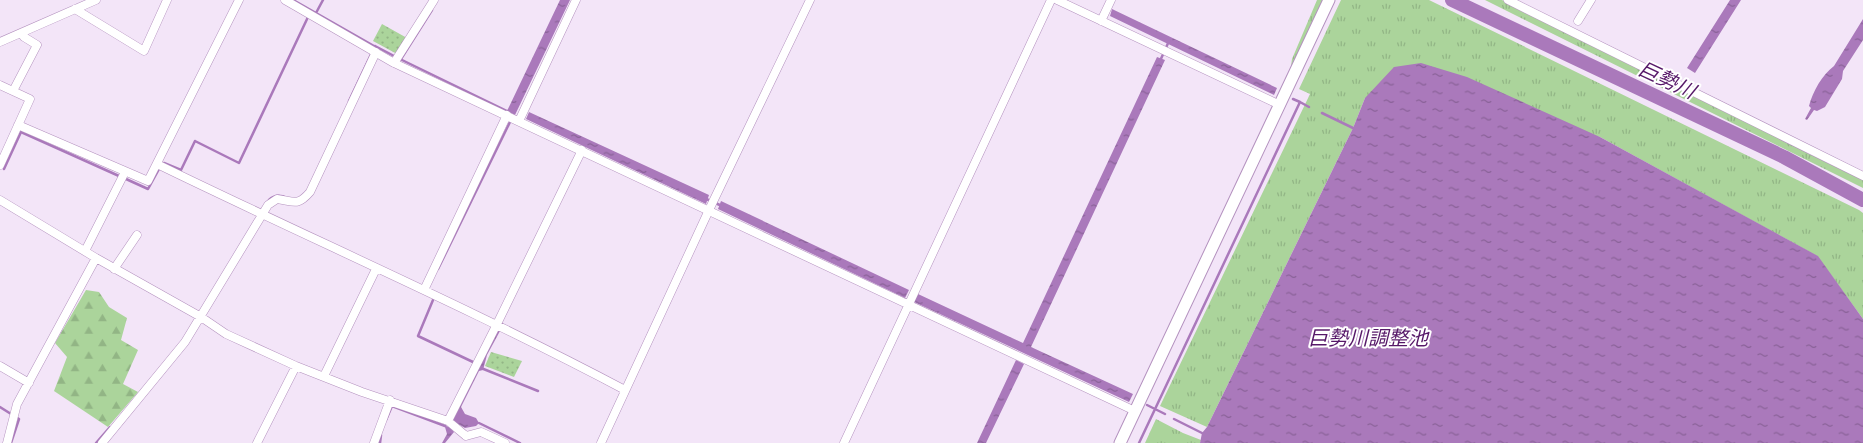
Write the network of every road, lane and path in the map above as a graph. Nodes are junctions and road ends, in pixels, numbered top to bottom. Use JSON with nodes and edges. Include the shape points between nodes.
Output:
{"nodes":[{"id":1,"x":96,"y":0,"type":"edge"},
{"id":2,"x":167,"y":0,"type":"edge"},
{"id":3,"x":239,"y":0,"type":"edge"},
{"id":4,"x":284,"y":0,"type":"edge"},
{"id":5,"x":434,"y":0,"type":"edge"},
{"id":6,"x":576,"y":0,"type":"edge"},
{"id":7,"x":810,"y":0,"type":"edge"},
{"id":8,"x":1051,"y":0,"type":"edge"},
{"id":9,"x":1056,"y":0,"type":"edge"},
{"id":10,"x":1330,"y":0,"type":"edge"},
{"id":11,"x":1508,"y":0,"type":"edge"},
{"id":12,"x":1591,"y":0,"type":"edge"},
{"id":13,"x":1108,"y":6,"type":"edge"},
{"id":14,"x":75,"y":9,"type":"junction"},
{"id":15,"x":1101,"y":21,"type":"junction"},
{"id":16,"x":1578,"y":21,"type":"dead end"},
{"id":17,"x":21,"y":33,"type":"junction"},
{"id":18,"x":0,"y":42,"type":"edge"},
{"id":19,"x":376,"y":52,"type":"junction"},
{"id":20,"x":396,"y":60,"type":"junction"},
{"id":21,"x":0,"y":85,"type":"edge"},
{"id":22,"x":14,"y":91,"type":"junction"},
{"id":23,"x":1280,"y":105,"type":"junction"},
{"id":24,"x":521,"y":115,"type":"junction"},
{"id":25,"x":507,"y":116,"type":"junction"},
{"id":26,"x":18,"y":125,"type":"junction"},
{"id":27,"x":582,"y":150,"type":"junction"},
{"id":28,"x":157,"y":164,"type":"junction"},
{"id":29,"x":0,"y":165,"type":"edge"},
{"id":30,"x":124,"y":172,"type":"junction"},
{"id":31,"x":1863,"y":176,"type":"edge"},
{"id":32,"x":0,"y":200,"type":"edge"},
{"id":33,"x":712,"y":205,"type":"junction"},
{"id":34,"x":259,"y":214,"type":"junction"},
{"id":35,"x":137,"y":235,"type":"dead end"},
{"id":36,"x":85,"y":251,"type":"junction"},
{"id":37,"x":96,"y":258,"type":"junction"},
{"id":38,"x":114,"y":268,"type":"junction"},
{"id":39,"x":376,"y":268,"type":"junction"},
{"id":40,"x":424,"y":290,"type":"junction"},
{"id":41,"x":911,"y":299,"type":"junction"},
{"id":42,"x":202,"y":317,"type":"junction"},
{"id":43,"x":497,"y":324,"type":"junction"},
{"id":44,"x":0,"y":366,"type":"edge"},
{"id":45,"x":296,"y":366,"type":"junction"},
{"id":46,"x":324,"y":376,"type":"junction"},
{"id":47,"x":28,"y":383,"type":"junction"},
{"id":48,"x":625,"y":390,"type":"junction"},
{"id":49,"x":390,"y":400,"type":"junction"},
{"id":50,"x":1135,"y":410,"type":"junction"},
{"id":51,"x":448,"y":421,"type":"junction"},
{"id":52,"x":464,"y":439,"type":"edge"},
{"id":53,"x":7,"y":443,"type":"edge"},
{"id":54,"x":102,"y":443,"type":"edge"},
{"id":55,"x":257,"y":443,"type":"edge"},
{"id":56,"x":374,"y":443,"type":"edge"},
{"id":57,"x":505,"y":443,"type":"edge"},
{"id":58,"x":601,"y":443,"type":"edge"},
{"id":59,"x":844,"y":443,"type":"edge"},
{"id":60,"x":1120,"y":443,"type":"edge"}],
"edges":[{"from":1,"to":14,"type":"street"},
{"from":2,"to":14,"type":"street","via":[[144,51]]},
{"from":3,"to":28,"type":"street"},
{"from":4,"to":19,"type":"street"},
{"from":5,"to":20,"type":"street"},
{"from":6,"to":24,"type":"street"},
{"from":7,"to":33,"type":"street"},
{"from":8,"to":41,"type":"street"},
{"from":9,"to":15,"type":"street"},
{"from":10,"to":23,"type":"street"},
{"from":11,"to":31,"type":"street"},
{"from":12,"to":16,"type":"street"},
{"from":13,"to":15,"type":"street"},
{"from":14,"to":17,"type":"street"},
{"from":15,"to":23,"type":"street"},
{"from":17,"to":18,"type":"street"},
{"from":17,"to":22,"type":"street","via":[[37,45]]},
{"from":19,"to":20,"type":"street"},
{"from":19,"to":34,"type":"street","via":[[310,192],[303,200],[292,203],[277,199]]},
{"from":20,"to":25,"type":"street"},
{"from":21,"to":22,"type":"street"},
{"from":22,"to":26,"type":"street","via":[[30,99]]},
{"from":23,"to":50,"type":"street"},
{"from":24,"to":25,"type":"street"},
{"from":24,"to":27,"type":"street"},
{"from":25,"to":40,"type":"street"},
{"from":26,"to":29,"type":"street"},
{"from":26,"to":30,"type":"street"},
{"from":27,"to":33,"type":"street"},
{"from":27,"to":43,"type":"street"},
{"from":28,"to":30,"type":"street","via":[[148,181]]},
{"from":28,"to":34,"type":"street"},
{"from":30,"to":36,"type":"street"},
{"from":32,"to":36,"type":"street"},
{"from":33,"to":41,"type":"street"},
{"from":33,"to":48,"type":"street"},
{"from":34,"to":39,"type":"street"},
{"from":34,"to":42,"type":"street"},
{"from":35,"to":38,"type":"street"},
{"from":36,"to":37,"type":"street"},
{"from":37,"to":38,"type":"street"},
{"from":37,"to":47,"type":"street"},
{"from":38,"to":42,"type":"street"},
{"from":39,"to":40,"type":"street"},
{"from":39,"to":46,"type":"street"},
{"from":40,"to":43,"type":"street"},
{"from":41,"to":50,"type":"street","via":[[1022,358]]},
{"from":41,"to":59,"type":"street"},
{"from":42,"to":45,"type":"street","via":[[226,334]]},
{"from":42,"to":54,"type":"street"},
{"from":43,"to":48,"type":"street"},
{"from":43,"to":51,"type":"street"},
{"from":44,"to":47,"type":"street"},
{"from":45,"to":46,"type":"street"},
{"from":45,"to":55,"type":"street"},
{"from":46,"to":49,"type":"street"},
{"from":47,"to":53,"type":"street","via":[[17,404]]},
{"from":48,"to":58,"type":"street"},
{"from":49,"to":51,"type":"street"},
{"from":49,"to":56,"type":"street"},
{"from":50,"to":60,"type":"street"},
{"from":51,"to":52,"type":"street"},
{"from":52,"to":57,"type":"street","via":[[481,432]]}]}
